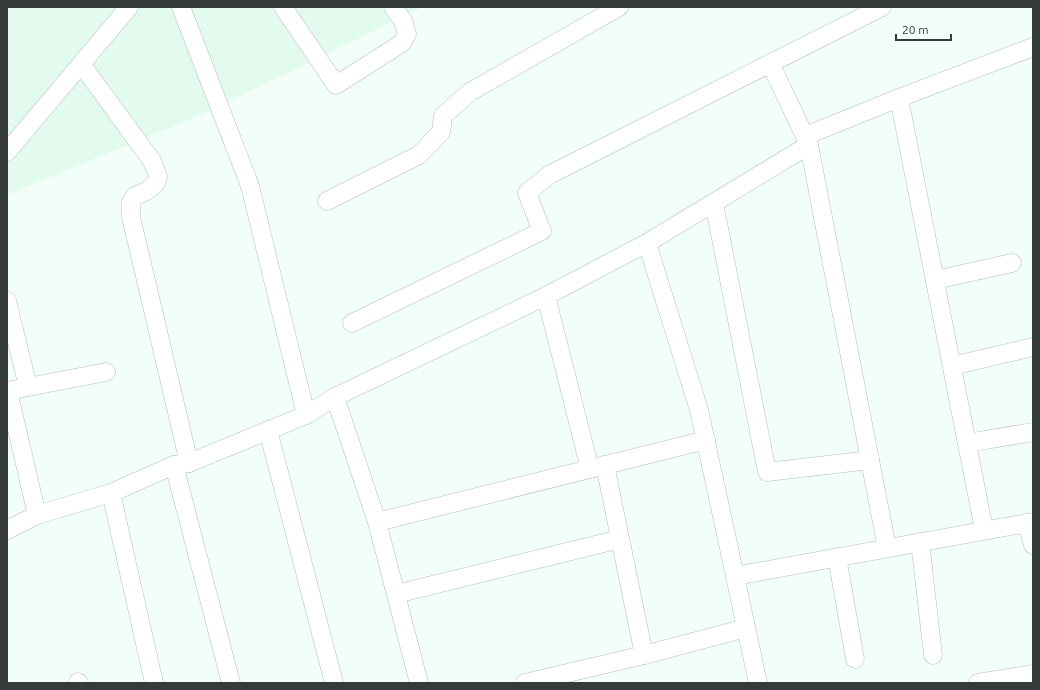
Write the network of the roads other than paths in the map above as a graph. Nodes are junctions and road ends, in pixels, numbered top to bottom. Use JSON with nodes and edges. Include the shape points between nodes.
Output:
{"nodes":[{"id":1,"x":129,"y":7,"type":"edge"},
{"id":2,"x":181,"y":7,"type":"edge"},
{"id":3,"x":283,"y":7,"type":"edge"},
{"id":4,"x":393,"y":7,"type":"edge"},
{"id":5,"x":619,"y":7,"type":"edge"},
{"id":6,"x":882,"y":7,"type":"edge"},
{"id":7,"x":1033,"y":46,"type":"edge"},
{"id":8,"x":770,"y":63,"type":"junction"},
{"id":9,"x":82,"y":65,"type":"junction"},
{"id":10,"x":899,"y":98,"type":"junction"},
{"id":11,"x":807,"y":141,"type":"junction"},
{"id":12,"x":7,"y":152,"type":"edge"},
{"id":13,"x":327,"y":201,"type":"dead end"},
{"id":14,"x":714,"y":203,"type":"junction"},
{"id":15,"x":647,"y":243,"type":"junction"},
{"id":16,"x":1012,"y":263,"type":"dead end"},
{"id":17,"x":935,"y":280,"type":"junction"},
{"id":18,"x":546,"y":296,"type":"junction"},
{"id":19,"x":7,"y":301,"type":"edge"},
{"id":20,"x":352,"y":323,"type":"dead end"},
{"id":21,"x":1033,"y":347,"type":"edge"},
{"id":22,"x":952,"y":366,"type":"junction"},
{"id":23,"x":106,"y":372,"type":"dead end"},
{"id":24,"x":28,"y":387,"type":"junction"},
{"id":25,"x":7,"y":391,"type":"edge"},
{"id":26,"x":335,"y":397,"type":"junction"},
{"id":27,"x":306,"y":415,"type":"junction"},
{"id":28,"x":268,"y":430,"type":"junction"},
{"id":29,"x":1033,"y":432,"type":"edge"},
{"id":30,"x":706,"y":440,"type":"junction"},
{"id":31,"x":967,"y":443,"type":"junction"},
{"id":32,"x":870,"y":460,"type":"junction"},
{"id":33,"x":182,"y":464,"type":"junction"},
{"id":34,"x":597,"y":467,"type":"junction"},
{"id":35,"x":111,"y":493,"type":"junction"},
{"id":36,"x":37,"y":515,"type":"junction"},
{"id":37,"x":377,"y":522,"type":"junction"},
{"id":38,"x":1030,"y":522,"type":"edge"},
{"id":39,"x":7,"y":530,"type":"edge"},
{"id":40,"x":984,"y":530,"type":"junction"},
{"id":41,"x":620,"y":539,"type":"junction"},
{"id":42,"x":920,"y":542,"type":"junction"},
{"id":43,"x":1033,"y":545,"type":"edge"},
{"id":44,"x":887,"y":548,"type":"junction"},
{"id":45,"x":837,"y":557,"type":"junction"},
{"id":46,"x":735,"y":576,"type":"junction"},
{"id":47,"x":396,"y":594,"type":"junction"},
{"id":48,"x":746,"y":628,"type":"junction"},
{"id":49,"x":644,"y":655,"type":"junction"},
{"id":50,"x":933,"y":655,"type":"dead end"},
{"id":51,"x":854,"y":660,"type":"dead end"},
{"id":52,"x":1033,"y":674,"type":"edge"},
{"id":53,"x":154,"y":683,"type":"edge"},
{"id":54,"x":231,"y":683,"type":"edge"},
{"id":55,"x":334,"y":683,"type":"edge"},
{"id":56,"x":419,"y":683,"type":"edge"},
{"id":57,"x":525,"y":683,"type":"edge"},
{"id":58,"x":758,"y":683,"type":"edge"},
{"id":59,"x":978,"y":683,"type":"edge"}],
"edges":[{"from":1,"to":9,"type":"street"},
{"from":2,"to":27,"type":"street","via":[[250,186]]},
{"from":3,"to":4,"type":"street","via":[[336,85],[402,43],[407,34],[403,21]]},
{"from":5,"to":13,"type":"street","via":[[470,92],[442,116],[441,132],[419,156]]},
{"from":6,"to":8,"type":"street"},
{"from":7,"to":10,"type":"street"},
{"from":8,"to":11,"type":"street"},
{"from":8,"to":20,"type":"street","via":[[549,175],[527,194],[542,231]]},
{"from":9,"to":12,"type":"street"},
{"from":9,"to":33,"type":"street","via":[[152,161],[158,176],[156,183],[147,191],[135,196],[131,202],[131,217]]},
{"from":10,"to":11,"type":"street"},
{"from":10,"to":17,"type":"street"},
{"from":11,"to":14,"type":"street"},
{"from":11,"to":32,"type":"street"},
{"from":14,"to":15,"type":"street"},
{"from":14,"to":32,"type":"street","via":[[767,472]]},
{"from":15,"to":18,"type":"street"},
{"from":15,"to":30,"type":"street"},
{"from":16,"to":17,"type":"street"},
{"from":17,"to":22,"type":"street"},
{"from":18,"to":26,"type":"street"},
{"from":18,"to":34,"type":"street"},
{"from":19,"to":24,"type":"street"},
{"from":21,"to":22,"type":"street"},
{"from":22,"to":31,"type":"street"},
{"from":23,"to":24,"type":"street"},
{"from":24,"to":25,"type":"street"},
{"from":25,"to":36,"type":"street"},
{"from":26,"to":27,"type":"street"},
{"from":26,"to":37,"type":"street"},
{"from":27,"to":28,"type":"street"},
{"from":28,"to":33,"type":"street"},
{"from":28,"to":55,"type":"street"},
{"from":29,"to":31,"type":"street"},
{"from":30,"to":34,"type":"street"},
{"from":30,"to":46,"type":"street"},
{"from":31,"to":40,"type":"street"},
{"from":32,"to":44,"type":"street"},
{"from":33,"to":35,"type":"street"},
{"from":33,"to":54,"type":"street"},
{"from":34,"to":37,"type":"street"},
{"from":34,"to":41,"type":"street"},
{"from":35,"to":36,"type":"street"},
{"from":35,"to":53,"type":"street"},
{"from":36,"to":39,"type":"street"},
{"from":37,"to":47,"type":"street"},
{"from":38,"to":40,"type":"street"},
{"from":38,"to":43,"type":"street"},
{"from":40,"to":42,"type":"street"},
{"from":41,"to":47,"type":"street"},
{"from":41,"to":49,"type":"street"},
{"from":42,"to":44,"type":"street"},
{"from":42,"to":50,"type":"street"},
{"from":44,"to":45,"type":"street"},
{"from":45,"to":46,"type":"street"},
{"from":45,"to":51,"type":"street"},
{"from":46,"to":48,"type":"street"},
{"from":47,"to":56,"type":"street"},
{"from":48,"to":49,"type":"street"},
{"from":48,"to":58,"type":"street"},
{"from":49,"to":57,"type":"street"},
{"from":52,"to":59,"type":"street"}]}
